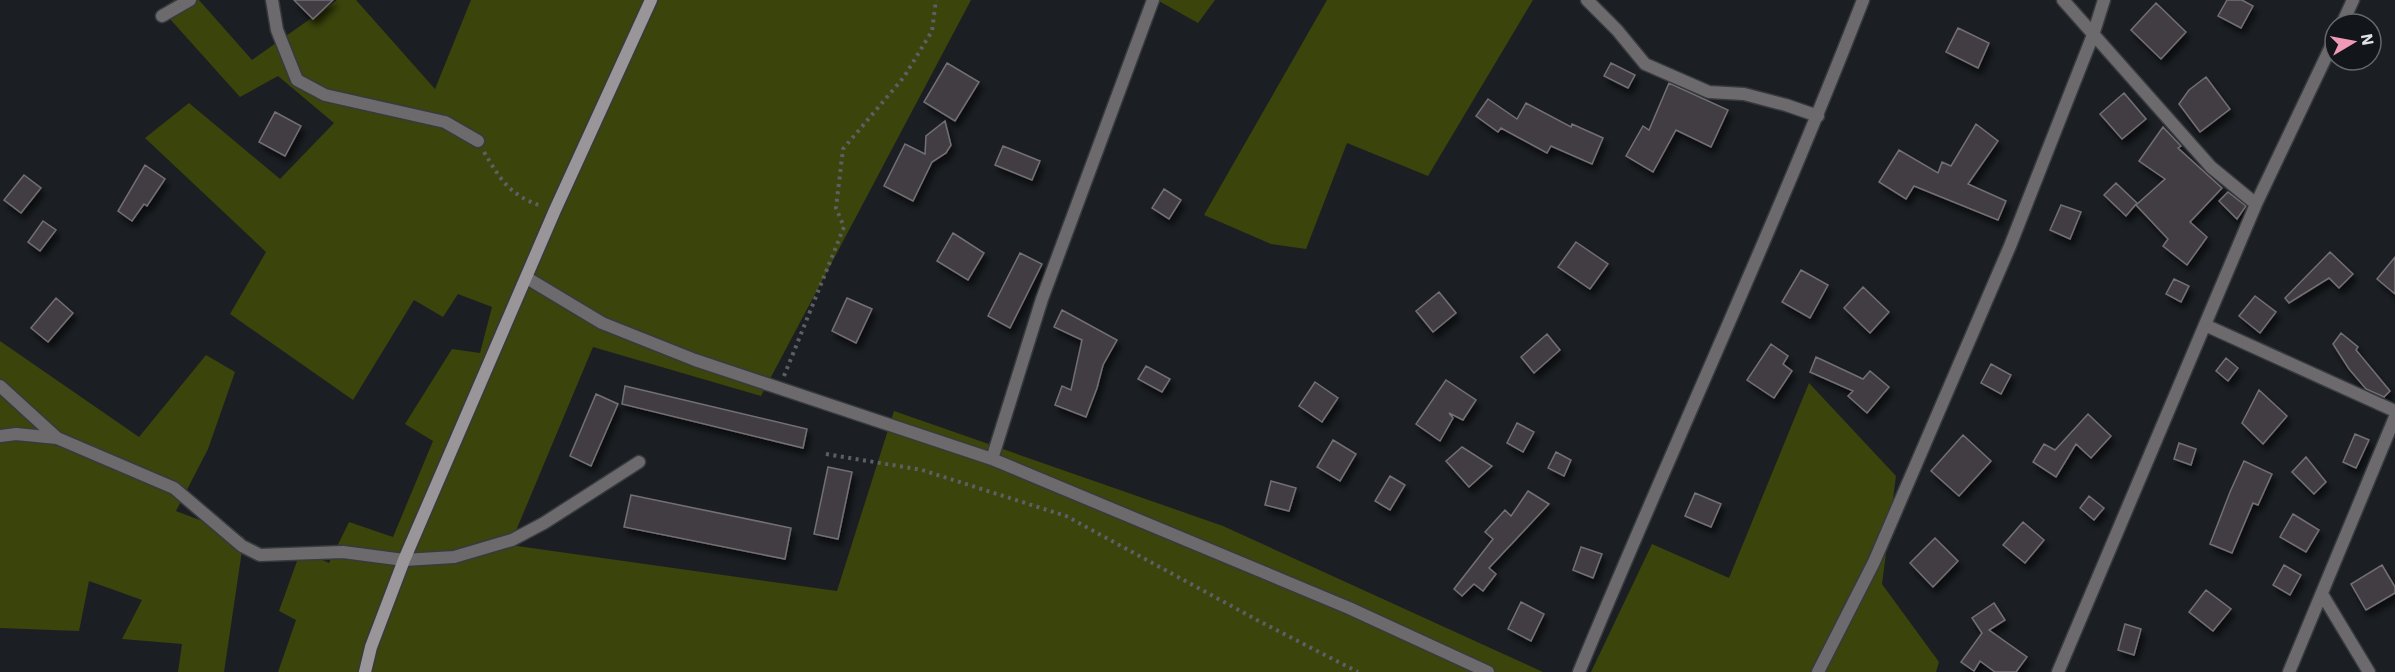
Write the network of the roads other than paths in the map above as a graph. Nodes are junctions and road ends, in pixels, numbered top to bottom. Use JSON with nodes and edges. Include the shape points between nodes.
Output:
{"nodes":[{"id":1,"x":189,"y":0,"type":"edge"},
{"id":2,"x":272,"y":0,"type":"edge"},
{"id":3,"x":651,"y":0,"type":"edge"},
{"id":4,"x":1153,"y":0,"type":"edge"},
{"id":5,"x":1587,"y":0,"type":"edge"},
{"id":6,"x":1863,"y":0,"type":"edge"},
{"id":7,"x":2063,"y":0,"type":"edge"},
{"id":8,"x":2104,"y":0,"type":"edge"},
{"id":9,"x":162,"y":16,"type":"dead end"},
{"id":10,"x":2093,"y":35,"type":"junction"},
{"id":11,"x":2323,"y":63,"type":"edge"},
{"id":12,"x":1818,"y":116,"type":"junction"},
{"id":13,"x":478,"y":141,"type":"road end"},
{"id":14,"x":2256,"y":204,"type":"junction"},
{"id":15,"x":527,"y":278,"type":"junction"},
{"id":16,"x":2205,"y":325,"type":"junction"},
{"id":17,"x":0,"y":386,"type":"edge"},
{"id":18,"x":2395,"y":411,"type":"edge"},
{"id":19,"x":2395,"y":417,"type":"edge"},
{"id":20,"x":0,"y":436,"type":"edge"},
{"id":21,"x":57,"y":438,"type":"junction"},
{"id":22,"x":992,"y":459,"type":"junction"},
{"id":23,"x":639,"y":462,"type":"dead end"},
{"id":24,"x":404,"y":560,"type":"junction"},
{"id":25,"x":2322,"y":594,"type":"junction"},
{"id":26,"x":365,"y":672,"type":"edge"},
{"id":27,"x":1488,"y":672,"type":"edge"},
{"id":28,"x":1579,"y":672,"type":"edge"},
{"id":29,"x":1818,"y":672,"type":"edge"},
{"id":30,"x":2058,"y":672,"type":"edge"},
{"id":31,"x":2289,"y":672,"type":"edge"},
{"id":32,"x":2369,"y":672,"type":"edge"}],
"edges":[{"from":1,"to":9,"type":"street"},
{"from":2,"to":13,"type":"street","via":[[277,30],[297,80],[325,95],[445,122]]},
{"from":3,"to":15,"type":"main road"},
{"from":4,"to":22,"type":"street","via":[[1042,299]]},
{"from":5,"to":12,"type":"street","via":[[1645,64],[1709,92],[1744,94]]},
{"from":6,"to":12,"type":"street"},
{"from":7,"to":10,"type":"street"},
{"from":8,"to":10,"type":"street"},
{"from":10,"to":14,"type":"street","via":[[2211,167]]},
{"from":10,"to":29,"type":"street","via":[[2010,246],[1874,562]]},
{"from":11,"to":14,"type":"street"},
{"from":12,"to":28,"type":"street"},
{"from":14,"to":16,"type":"street"},
{"from":15,"to":22,"type":"street","via":[[602,323],[695,360]]},
{"from":15,"to":24,"type":"main road"},
{"from":16,"to":18,"type":"street"},
{"from":16,"to":30,"type":"street"},
{"from":17,"to":21,"type":"street"},
{"from":19,"to":25,"type":"street"},
{"from":20,"to":21,"type":"street"},
{"from":21,"to":24,"type":"street","via":[[174,488],[242,546],[260,555],[343,552]]},
{"from":22,"to":27,"type":"street","via":[[1349,608]]},
{"from":23,"to":24,"type":"street","via":[[512,540],[454,557]]},
{"from":24,"to":26,"type":"main road"},
{"from":25,"to":31,"type":"street"},
{"from":25,"to":32,"type":"street"}]}
